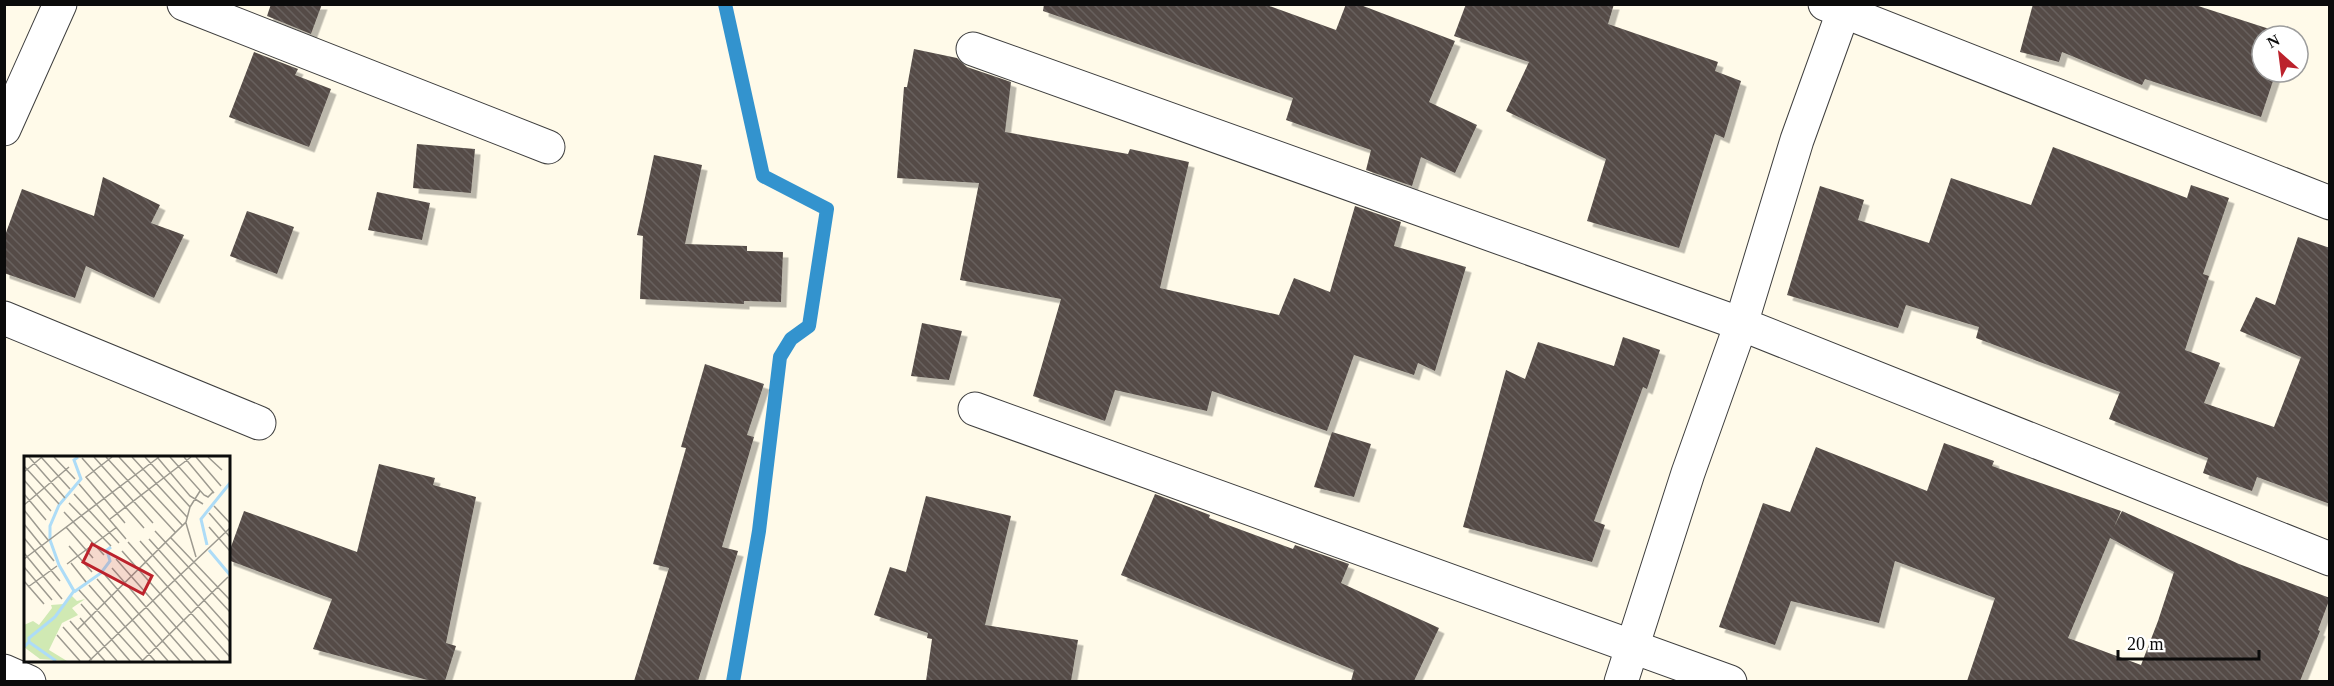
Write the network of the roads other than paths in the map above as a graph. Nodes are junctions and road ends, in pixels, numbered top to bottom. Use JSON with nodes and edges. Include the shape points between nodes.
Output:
{"nodes":[{"id":1,"x":60,"y":4,"type":"edge"},
{"id":2,"x":184,"y":4,"type":"edge"},
{"id":3,"x":1838,"y":7,"type":"edge"},
{"id":4,"x":973,"y":49,"type":"dead end"},
{"id":5,"x":4,"y":129,"type":"edge"},
{"id":6,"x":548,"y":147,"type":"dead end"},
{"id":7,"x":2330,"y":203,"type":"edge"},
{"id":8,"x":4,"y":318,"type":"edge"},
{"id":9,"x":1741,"y":324,"type":"junction"},
{"id":10,"x":975,"y":409,"type":"dead end"},
{"id":11,"x":259,"y":423,"type":"dead end"},
{"id":12,"x":2330,"y":559,"type":"edge"},
{"id":13,"x":1633,"y":645,"type":"junction"},
{"id":14,"x":4,"y":671,"type":"edge"},
{"id":15,"x":29,"y":681,"type":"edge"},
{"id":16,"x":1621,"y":681,"type":"edge"},
{"id":17,"x":1730,"y":681,"type":"edge"}],
"edges":[{"from":1,"to":5,"type":"street"},
{"from":2,"to":6,"type":"street"},
{"from":3,"to":7,"type":"street"},
{"from":3,"to":9,"type":"street"},
{"from":4,"to":9,"type":"street"},
{"from":8,"to":11,"type":"street"},
{"from":9,"to":12,"type":"street"},
{"from":9,"to":13,"type":"street"},
{"from":10,"to":13,"type":"street"},
{"from":13,"to":16,"type":"street"},
{"from":13,"to":17,"type":"street"},
{"from":14,"to":15,"type":"street"}]}
